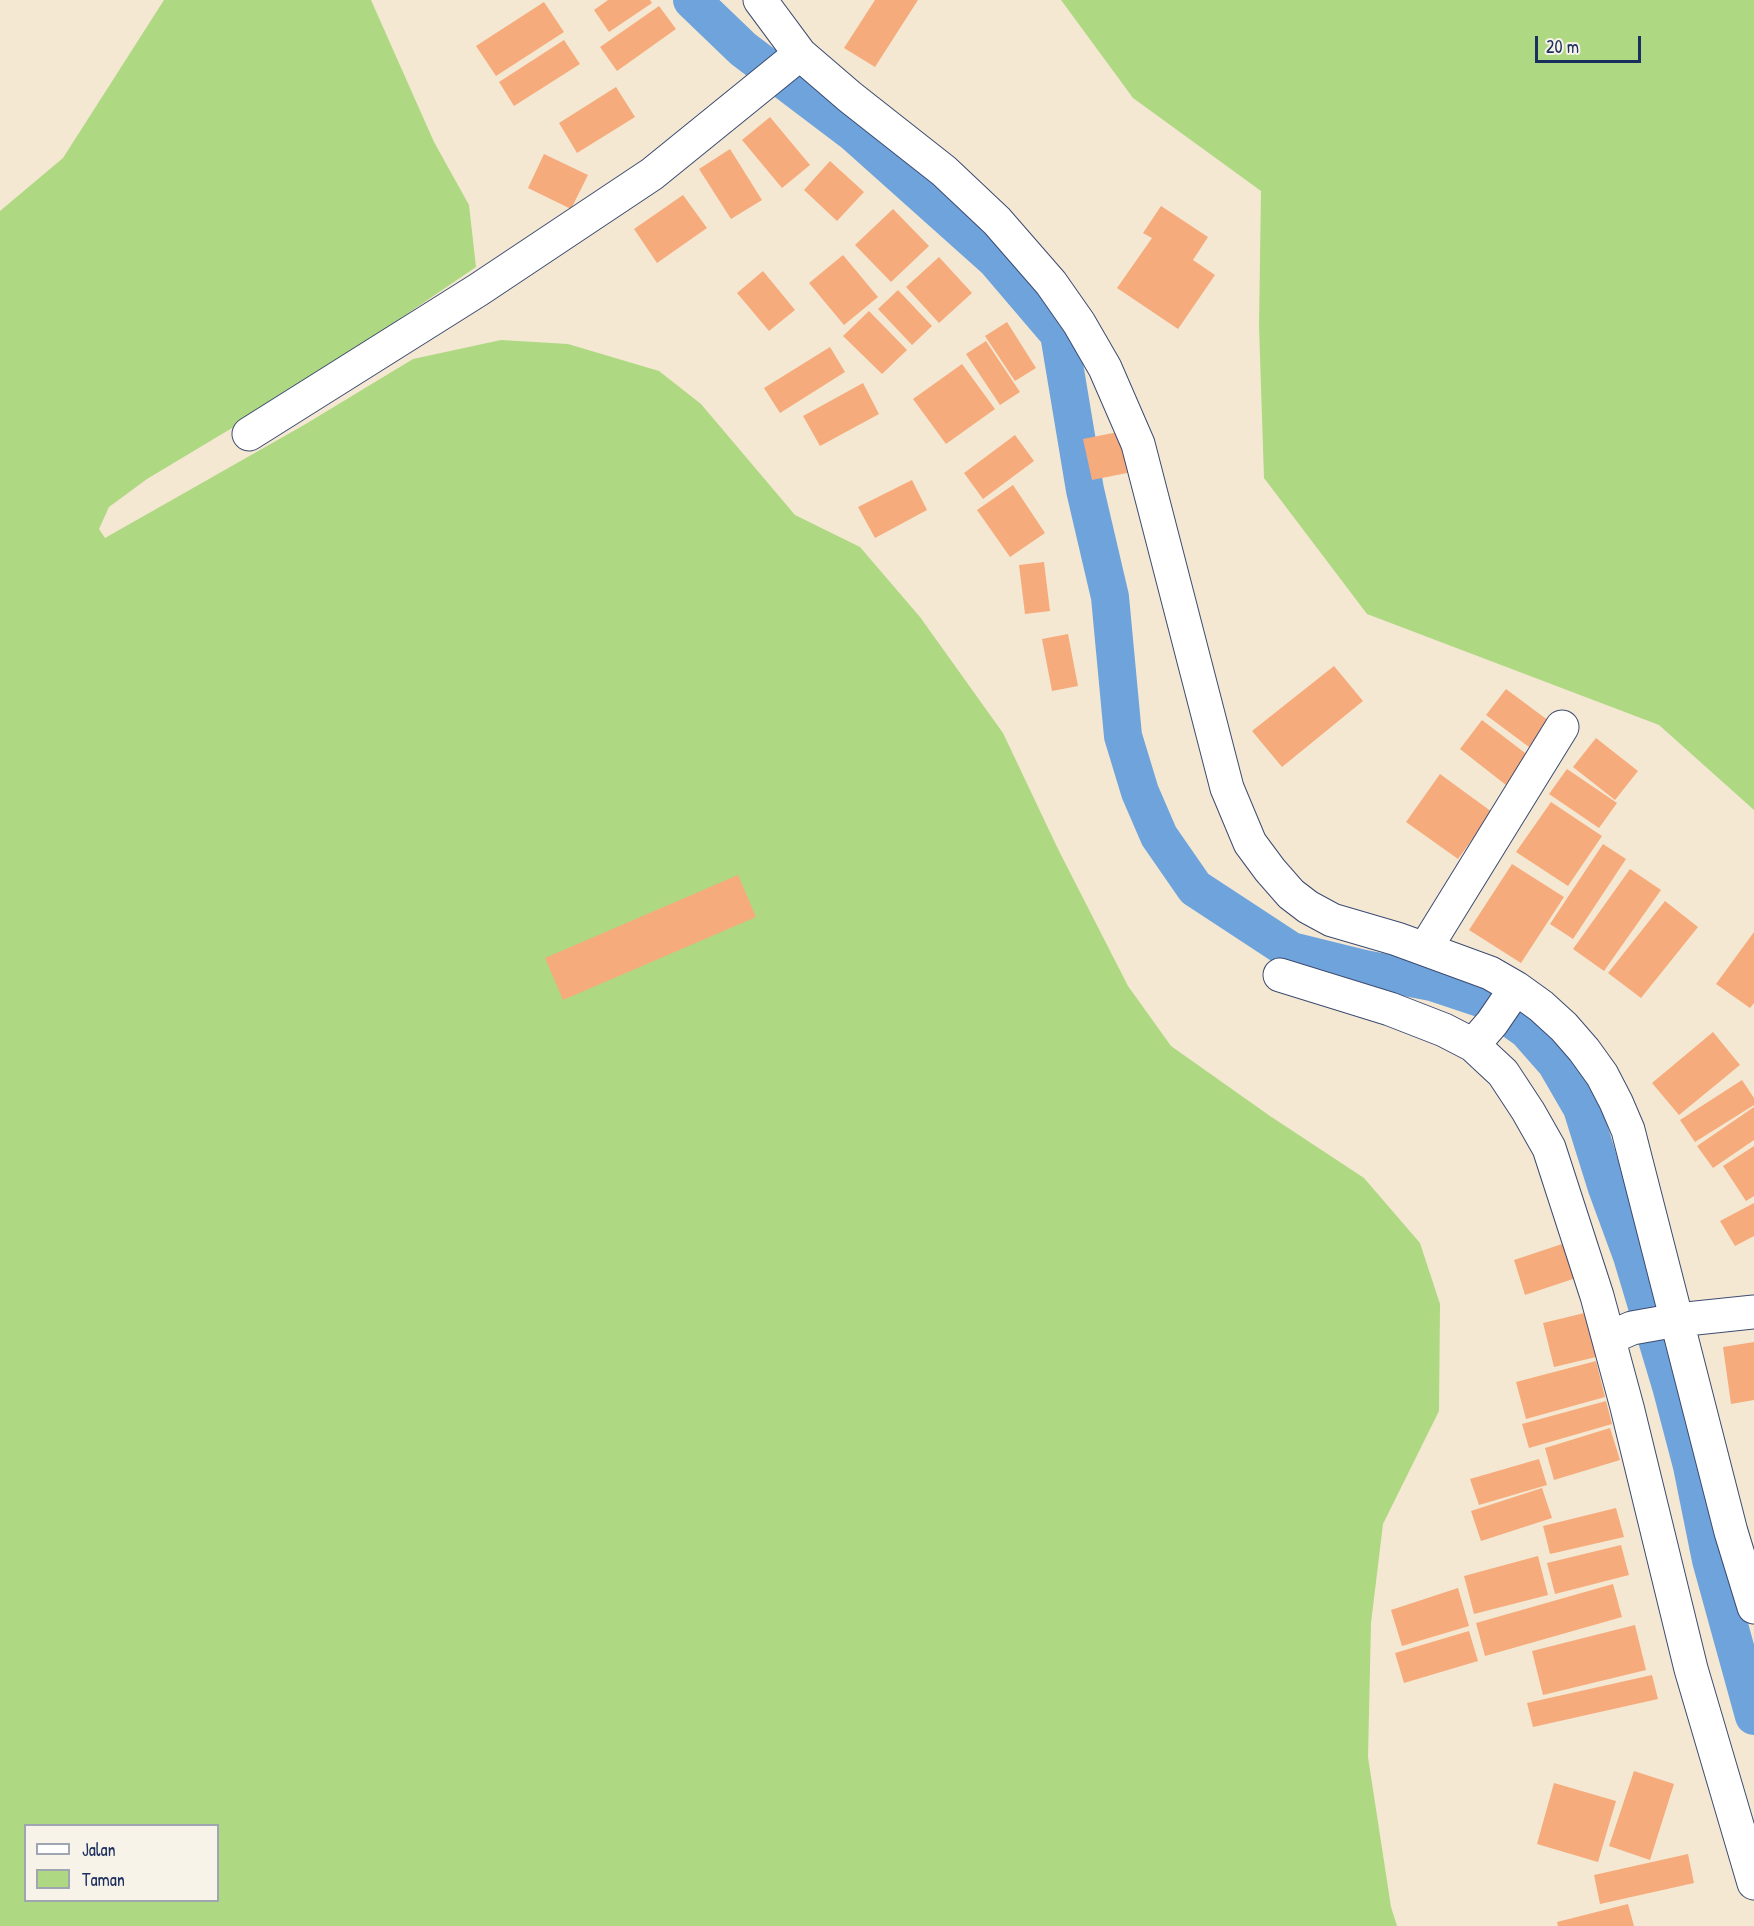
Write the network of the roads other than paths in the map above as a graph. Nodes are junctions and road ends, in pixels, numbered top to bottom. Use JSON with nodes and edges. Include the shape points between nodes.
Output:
{"nodes":[{"id":1,"x":760,"y":0,"type":"edge"},
{"id":2,"x":800,"y":54,"type":"junction"},
{"id":3,"x":249,"y":434,"type":"dead end"},
{"id":4,"x":1562,"y":727,"type":"dead end"},
{"id":5,"x":1425,"y":949,"type":"junction"},
{"id":6,"x":1280,"y":975,"type":"dead end"},
{"id":7,"x":1497,"y":1014,"type":"junction"},
{"id":8,"x":1754,"y":1312,"type":"edge"},
{"id":9,"x":1672,"y":1321,"type":"junction"},
{"id":10,"x":1621,"y":1333,"type":"junction"},
{"id":11,"x":1754,"y":1607,"type":"edge"},
{"id":12,"x":1754,"y":1883,"type":"edge"}],
"edges":[{"from":1,"to":2,"type":"street"},
{"from":2,"to":3,"type":"street","via":[[652,174],[478,290]]},
{"from":2,"to":5,"type":"street","via":[[944,171],[997,221],[1050,283],[1105,368],[1138,444],[1227,789],[1250,843],[1291,894],[1308,907],[1332,920]]},
{"from":4,"to":5,"type":"street"},
{"from":5,"to":7,"type":"street","via":[[1490,972]]},
{"from":6,"to":7,"type":"street","via":[[1444,1030]]},
{"from":7,"to":9,"type":"street","via":[[1541,1006],[1564,1027],[1602,1075],[1628,1130]]},
{"from":7,"to":10,"type":"street","via":[[1503,1073],[1549,1148],[1597,1296]]},
{"from":8,"to":9,"type":"street"},
{"from":9,"to":10,"type":"street"},
{"from":9,"to":11,"type":"street"},
{"from":10,"to":12,"type":"street","via":[[1691,1668]]}]}
